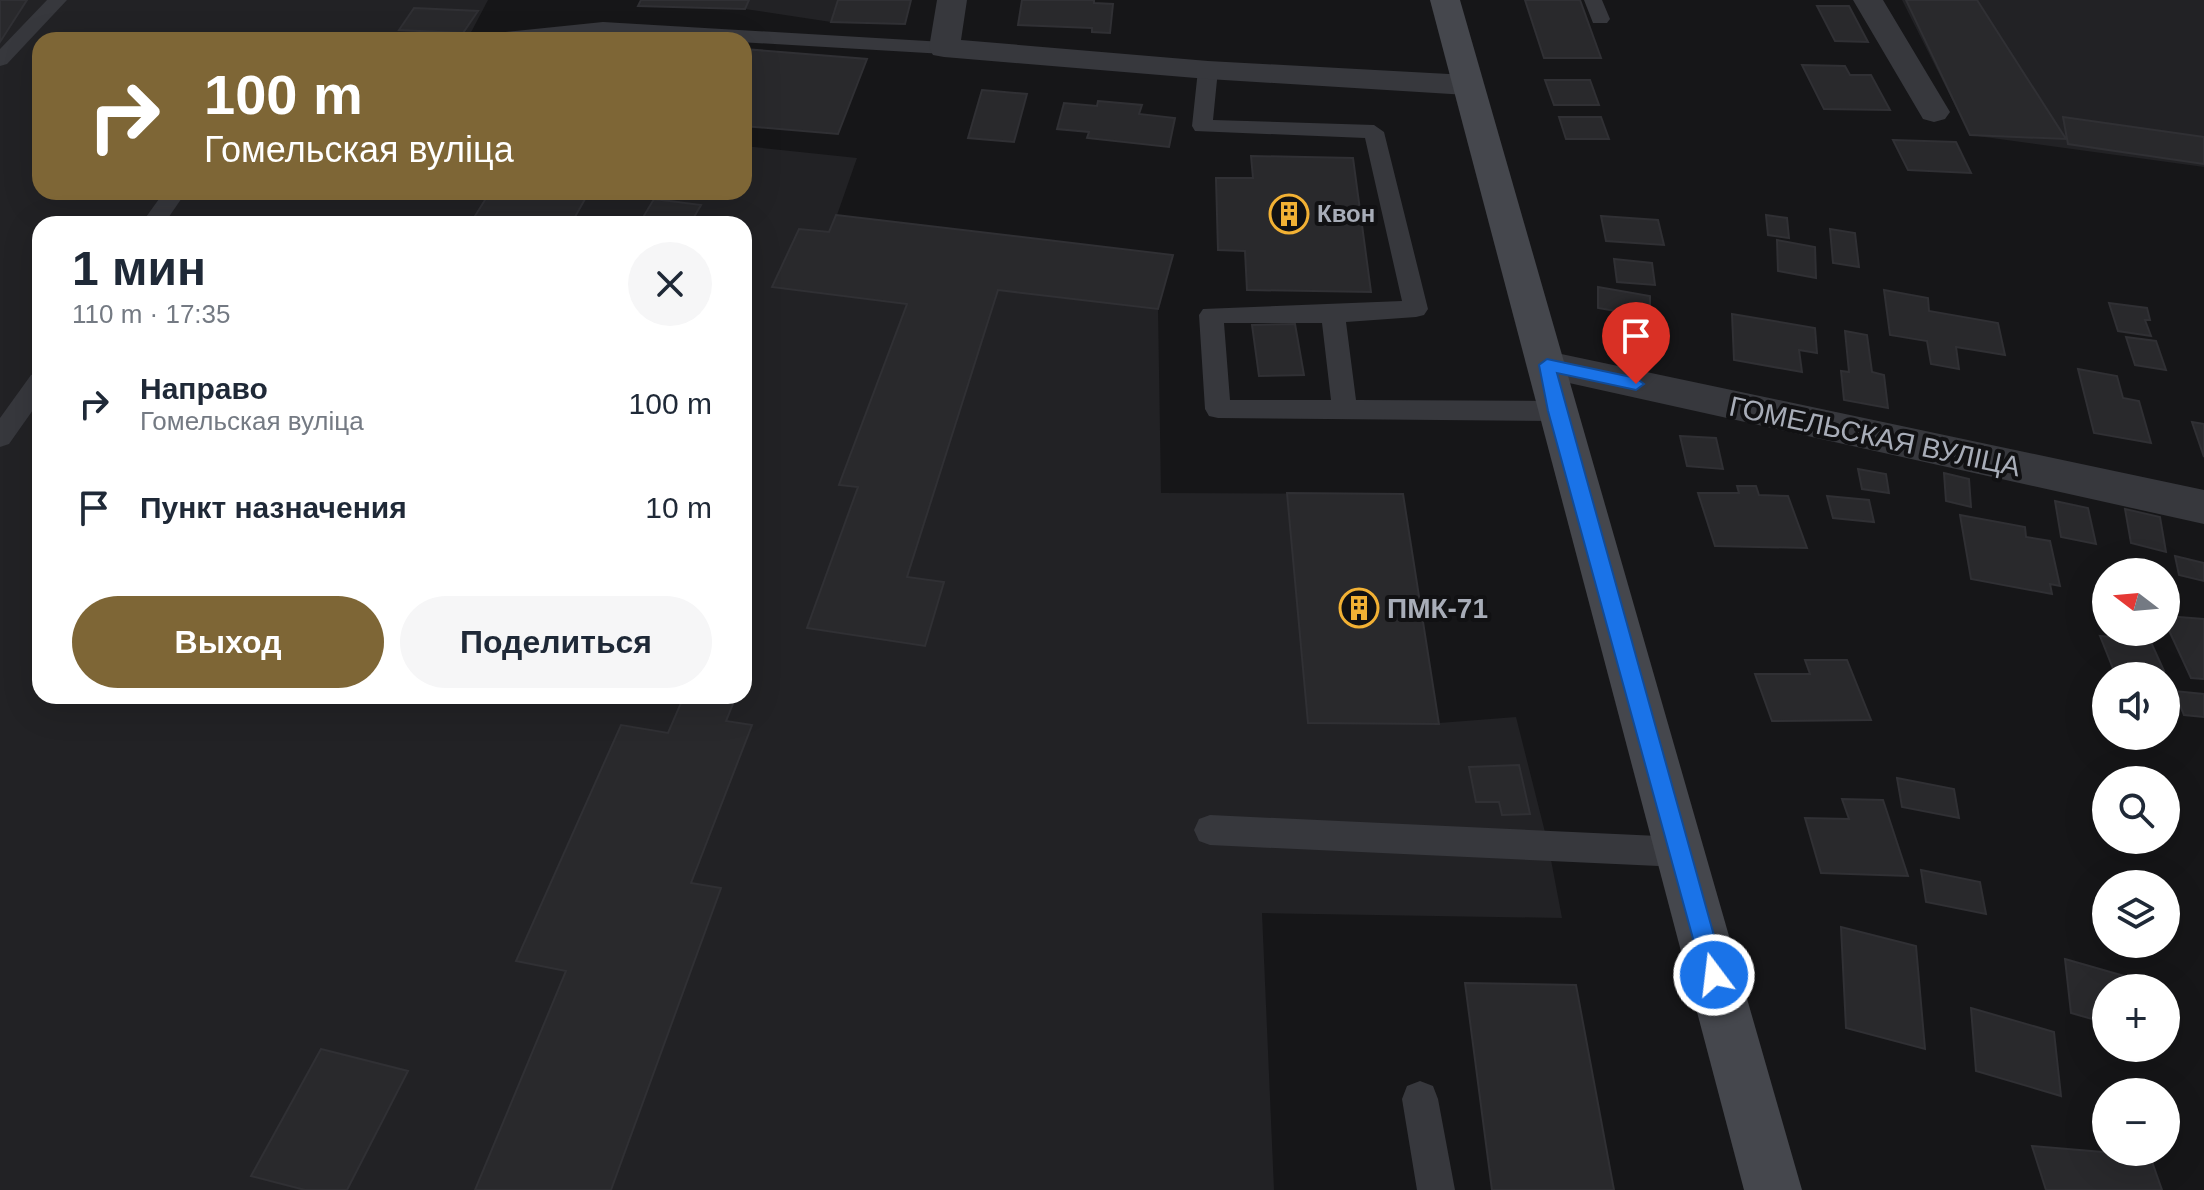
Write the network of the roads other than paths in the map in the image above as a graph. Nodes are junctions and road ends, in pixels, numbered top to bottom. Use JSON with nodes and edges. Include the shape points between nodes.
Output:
{"nodes":[{"id":1,"x":58,"y":0,"type":"edge"},
{"id":2,"x":952,"y":0,"type":"edge"},
{"id":3,"x":1445,"y":0,"type":"edge"},
{"id":4,"x":1868,"y":0,"type":"edge"},
{"id":5,"x":564,"y":32,"type":"edge"},
{"id":6,"x":671,"y":32,"type":"edge"},
{"id":7,"x":752,"y":37,"type":"edge"},
{"id":8,"x":944,"y":48,"type":"junction"},
{"id":9,"x":0,"y":60,"type":"edge"},
{"id":10,"x":1208,"y":70,"type":"junction"},
{"id":11,"x":1467,"y":85,"type":"junction"},
{"id":12,"x":1934,"y":112,"type":"dead end"},
{"id":13,"x":1333,"y":314,"type":"junction"},
{"id":14,"x":1547,"y":365,"type":"junction"},
{"id":15,"x":32,"y":392,"type":"edge"},
{"id":16,"x":1345,"y":409,"type":"junction"},
{"id":17,"x":1557,"y":411,"type":"junction"},
{"id":18,"x":0,"y":437,"type":"edge"},
{"id":19,"x":2204,"y":507,"type":"edge"},
{"id":20,"x":1210,"y":830,"type":"dead end"},
{"id":21,"x":1680,"y":852,"type":"junction"},
{"id":22,"x":1420,"y":1099,"type":"dead end"},
{"id":23,"x":1436,"y":1190,"type":"edge"},
{"id":24,"x":1773,"y":1190,"type":"edge"}],
"edges":[{"from":1,"to":9,"type":"lane"},
{"from":2,"to":8,"type":"street"},
{"from":3,"to":11,"type":"street"},
{"from":4,"to":12,"type":"street"},
{"from":5,"to":6,"type":"lane"},
{"from":7,"to":8,"type":"lane"},
{"from":8,"to":10,"type":"street"},
{"from":10,"to":11,"type":"street"},
{"from":10,"to":13,"type":"lane","via":[[1202,126],[1374,132],[1416,309]]},
{"from":11,"to":14,"type":"street"},
{"from":13,"to":16,"type":"lane"},
{"from":13,"to":16,"type":"lane","via":[[1211,315],[1218,409]]},
{"from":14,"to":17,"type":"street"},
{"from":14,"to":19,"type":"street","name":"ГОМЕЛЬСКАЯ ВУЛІЦА"},
{"from":15,"to":18,"type":"lane"},
{"from":16,"to":17,"type":"lane"},
{"from":17,"to":21,"type":"street"},
{"from":20,"to":21,"type":"lane"},
{"from":21,"to":24,"type":"street"},
{"from":22,"to":23,"type":"lane"}]}
